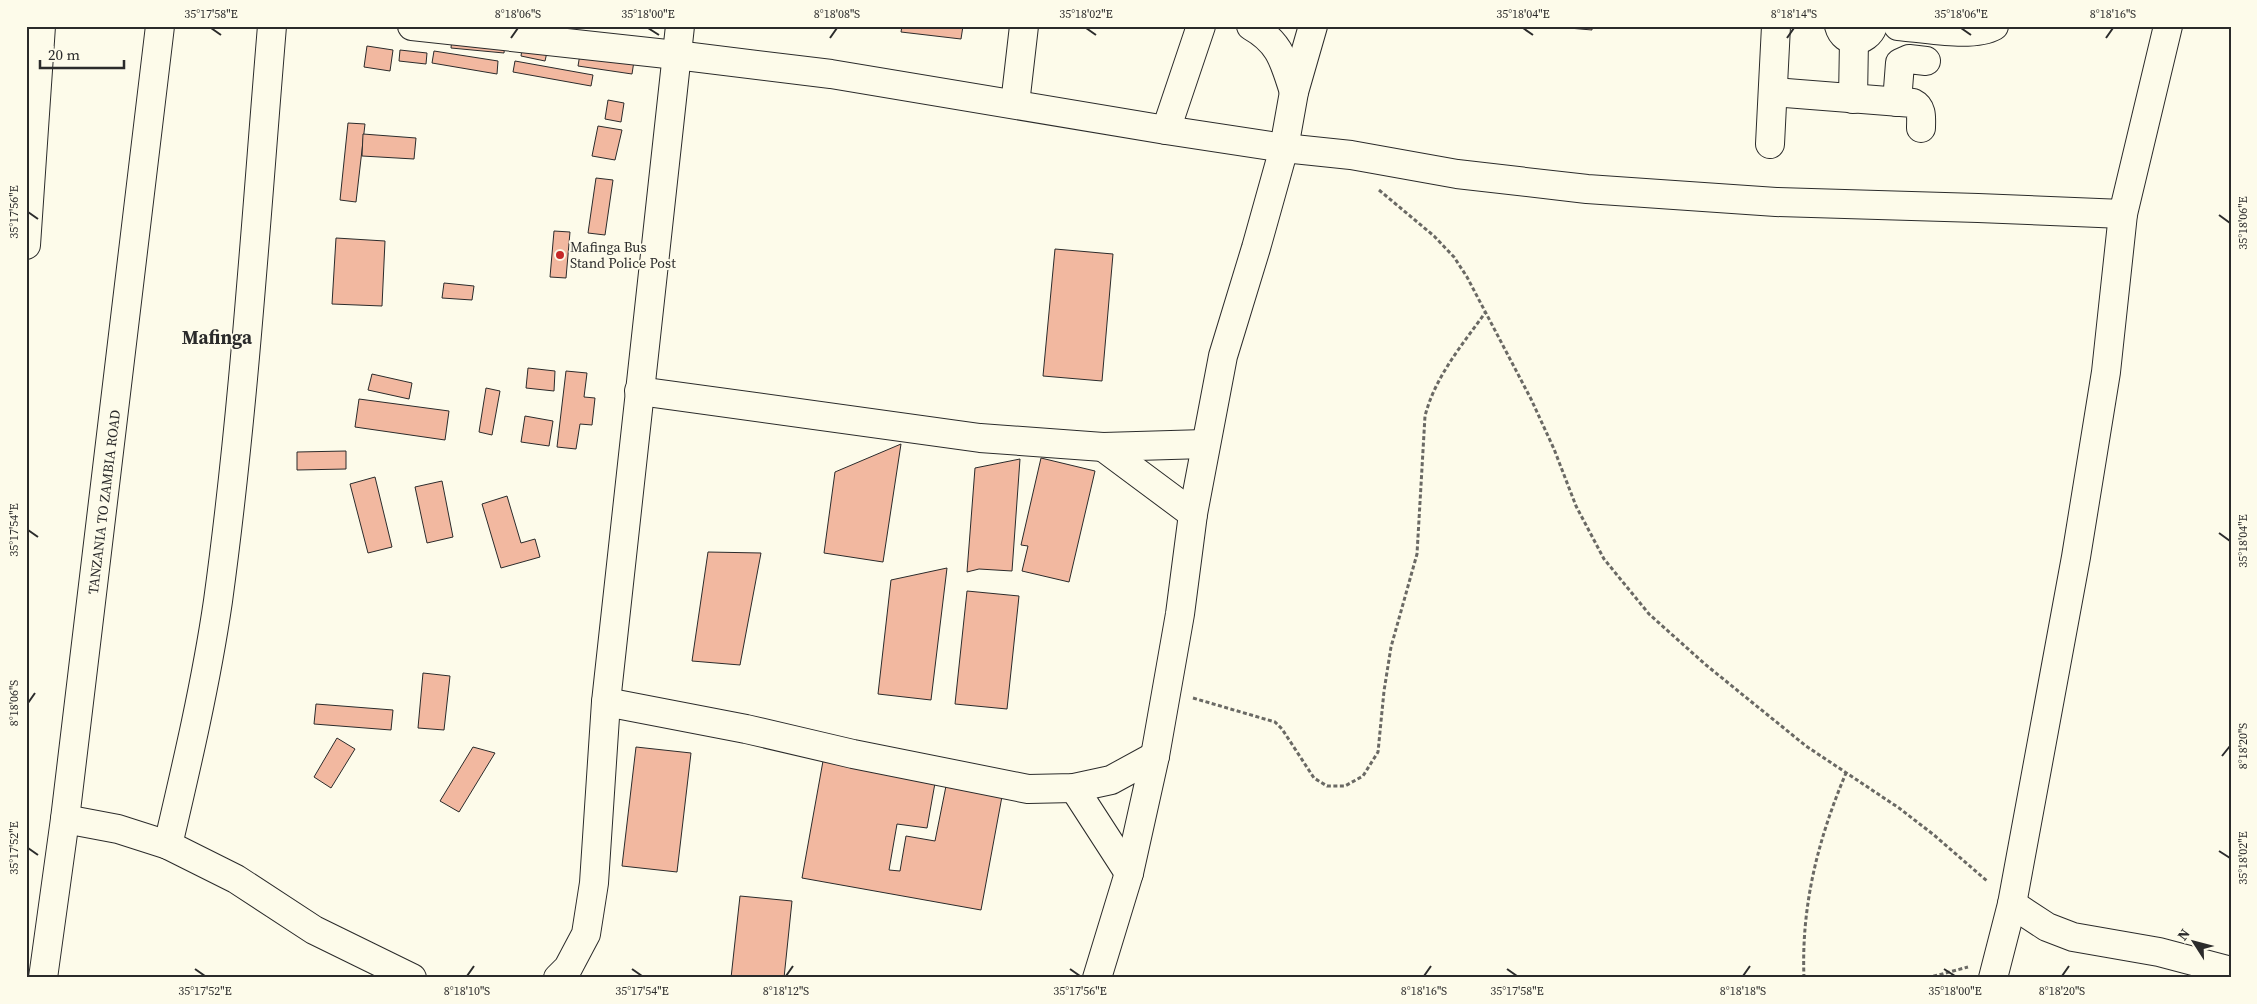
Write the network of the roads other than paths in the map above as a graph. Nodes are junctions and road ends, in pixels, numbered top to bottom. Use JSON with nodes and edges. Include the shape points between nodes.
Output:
{"nodes":[{"id":1,"x":41,"y":26,"type":"edge"},
{"id":2,"x":160,"y":26,"type":"edge"},
{"id":3,"x":272,"y":26,"type":"edge"},
{"id":4,"x":412,"y":26,"type":"edge"},
{"id":5,"x":680,"y":26,"type":"edge"},
{"id":6,"x":1024,"y":26,"type":"edge"},
{"id":7,"x":1201,"y":26,"type":"edge"},
{"id":8,"x":1251,"y":26,"type":"edge"},
{"id":9,"x":1313,"y":26,"type":"edge"},
{"id":10,"x":1776,"y":26,"type":"edge"},
{"id":11,"x":1898,"y":26,"type":"edge"},
{"id":12,"x":1994,"y":26,"type":"edge"},
{"id":13,"x":2168,"y":26,"type":"edge"},
{"id":14,"x":1855,"y":31,"type":"edge"},
{"id":15,"x":676,"y":55,"type":"junction"},
{"id":16,"x":1926,"y":61,"type":"dead end"},
{"id":17,"x":1294,"y":92,"type":"junction"},
{"id":18,"x":1773,"y":92,"type":"junction"},
{"id":19,"x":1853,"y":99,"type":"junction"},
{"id":20,"x":1897,"y":102,"type":"junction"},
{"id":21,"x":1015,"y":104,"type":"junction"},
{"id":22,"x":1921,"y":128,"type":"dead end"},
{"id":23,"x":1166,"y":130,"type":"junction"},
{"id":24,"x":1770,"y":144,"type":"dead end"},
{"id":25,"x":1284,"y":148,"type":"junction"},
{"id":26,"x":29,"y":172,"type":"edge"},
{"id":27,"x":2123,"y":214,"type":"junction"},
{"id":28,"x":26,"y":246,"type":"edge"},
{"id":29,"x":639,"y":391,"type":"junction"},
{"id":30,"x":1205,"y":444,"type":"junction"},
{"id":31,"x":1103,"y":447,"type":"junction"},
{"id":32,"x":1193,"y":514,"type":"junction"},
{"id":33,"x":606,"y":702,"type":"junction"},
{"id":34,"x":1155,"y":756,"type":"junction"},
{"id":35,"x":1074,"y":788,"type":"junction"},
{"id":36,"x":66,"y":819,"type":"junction"},
{"id":37,"x":168,"y":845,"type":"junction"},
{"id":38,"x":1129,"y":874,"type":"junction"},
{"id":39,"x":2012,"y":904,"type":"junction"},
{"id":40,"x":1995,"y":969,"type":"edge"},
{"id":41,"x":2231,"y":971,"type":"edge"},
{"id":42,"x":43,"y":978,"type":"edge"},
{"id":43,"x":412,"y":978,"type":"edge"},
{"id":44,"x":558,"y":978,"type":"edge"},
{"id":45,"x":1097,"y":978,"type":"edge"}],
"edges":[{"from":1,"to":26,"type":"main road"},
{"from":2,"to":36,"type":"main road","name":"TANZANIA TO ZAMBIA ROAD"},
{"from":3,"to":37,"type":"main road","via":[[238,416],[218,601],[197,726]]},
{"from":4,"to":15,"type":"main road"},
{"from":5,"to":15,"type":"main road"},
{"from":6,"to":21,"type":"main road"},
{"from":7,"to":23,"type":"main road"},
{"from":8,"to":17,"type":"main road","via":[[1279,50]]},
{"from":9,"to":17,"type":"main road"},
{"from":10,"to":18,"type":"main road"},
{"from":11,"to":12,"type":"main road","via":[[1965,31],[1987,30]]},
{"from":13,"to":27,"type":"main road"},
{"from":14,"to":19,"type":"main road"},
{"from":15,"to":21,"type":"main road","via":[[831,74]]},
{"from":15,"to":29,"type":"main road"},
{"from":16,"to":20,"type":"main road","via":[[1910,59],[1900,63]]},
{"from":17,"to":25,"type":"main road"},
{"from":18,"to":19,"type":"main road"},
{"from":18,"to":24,"type":"main road"},
{"from":19,"to":20,"type":"main road"},
{"from":20,"to":22,"type":"main road","via":[[1918,105]]},
{"from":21,"to":23,"type":"main road"},
{"from":23,"to":25,"type":"main road"},
{"from":25,"to":27,"type":"main road","via":[[1351,155],[1457,174],[1587,189],[1776,202]]},
{"from":25,"to":30,"type":"main road","via":[[1223,356]]},
{"from":26,"to":28,"type":"main road"},
{"from":27,"to":39,"type":"main road","via":[[2106,372],[2078,547]]},
{"from":29,"to":31,"type":"main road","via":[[980,438]]},
{"from":29,"to":33,"type":"main road"},
{"from":30,"to":31,"type":"main road"},
{"from":30,"to":32,"type":"main road"},
{"from":31,"to":32,"type":"main road"},
{"from":32,"to":34,"type":"main road","via":[[1180,614]]},
{"from":33,"to":35,"type":"main road","via":[[1028,789]]},
{"from":33,"to":44,"type":"main road","via":[[594,883],[586,934],[568,968]]},
{"from":34,"to":35,"type":"main road","via":[[1111,780]]},
{"from":34,"to":38,"type":"main road"},
{"from":35,"to":38,"type":"main road"},
{"from":36,"to":37,"type":"main road"},
{"from":36,"to":42,"type":"main road","name":"TANZANIA TO ZAMBIA ROAD"},
{"from":37,"to":43,"type":"main road","via":[[236,879],[314,930]]},
{"from":38,"to":45,"type":"main road"},
{"from":39,"to":40,"type":"main road"},
{"from":39,"to":41,"type":"main road","via":[[2048,927],[2073,937],[2159,952]]}]}
